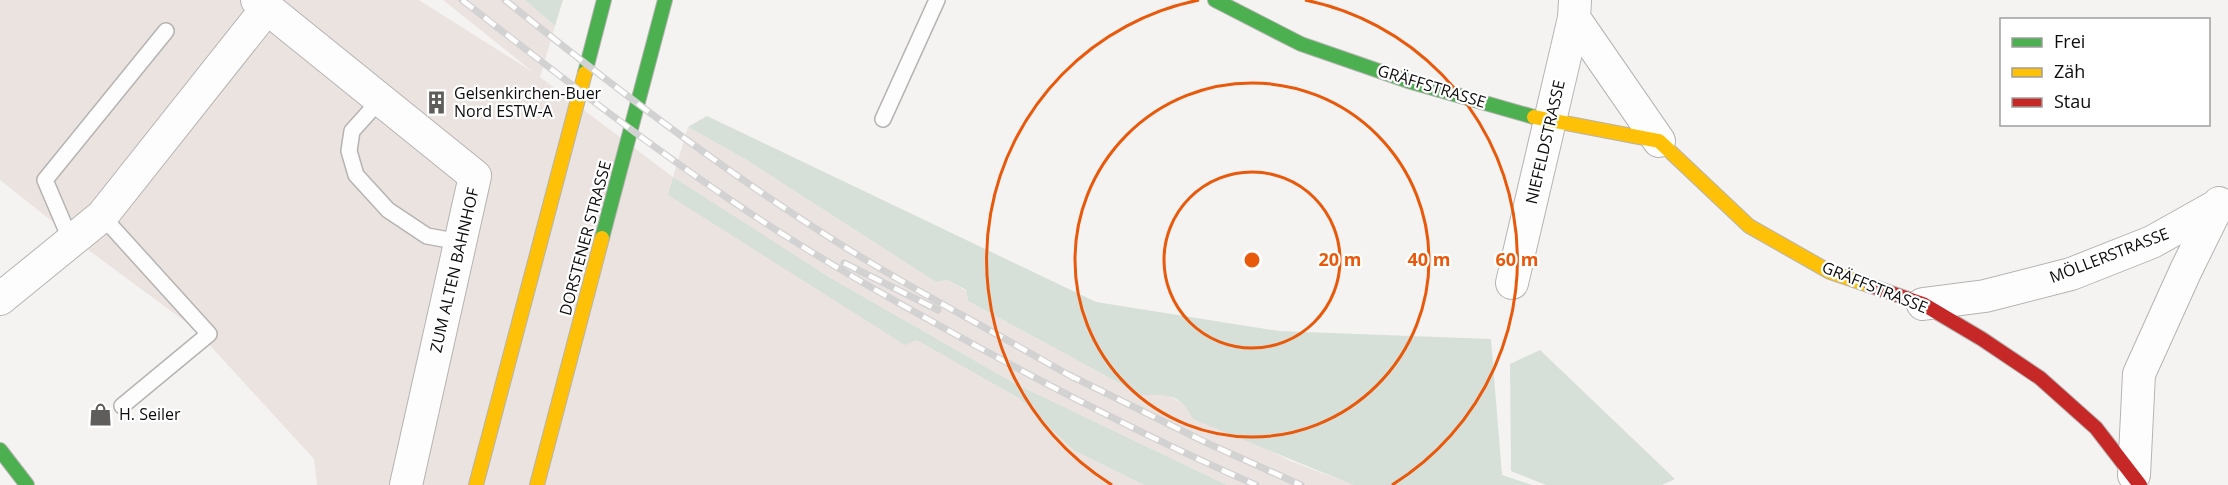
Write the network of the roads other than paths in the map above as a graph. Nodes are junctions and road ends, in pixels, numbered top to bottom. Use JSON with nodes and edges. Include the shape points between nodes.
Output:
{"nodes":[{"id":1,"x":604,"y":0,"type":"edge"},
{"id":2,"x":665,"y":0,"type":"edge"},
{"id":3,"x":937,"y":0,"type":"edge"},
{"id":4,"x":1215,"y":0,"type":"edge"},
{"id":5,"x":262,"y":4,"type":"edge"},
{"id":6,"x":1574,"y":9,"type":"edge"},
{"id":7,"x":166,"y":31,"type":"dead end"},
{"id":8,"x":380,"y":100,"type":"junction"},
{"id":9,"x":883,"y":119,"type":"dead end"},
{"id":10,"x":1550,"y":121,"type":"junction"},
{"id":11,"x":1659,"y":141,"type":"junction"},
{"id":12,"x":2223,"y":196,"type":"edge"},
{"id":13,"x":102,"y":216,"type":"junction"},
{"id":14,"x":71,"y":241,"type":"junction"},
{"id":15,"x":460,"y":242,"type":"junction"},
{"id":16,"x":1512,"y":283,"type":"dead end"},
{"id":17,"x":0,"y":299,"type":"edge"},
{"id":18,"x":1923,"y":304,"type":"junction"},
{"id":19,"x":123,"y":406,"type":"dead end"},
{"id":20,"x":0,"y":450,"type":"edge"},
{"id":21,"x":2137,"y":480,"type":"edge"},
{"id":22,"x":27,"y":485,"type":"edge"},
{"id":23,"x":406,"y":485,"type":"edge"},
{"id":24,"x":476,"y":485,"type":"edge"},
{"id":25,"x":537,"y":485,"type":"edge"}],
"edges":[{"from":1,"to":24,"type":"street"},
{"from":2,"to":25,"type":"street","name":"DORSTENER STRASSE"},
{"from":3,"to":9,"type":"lane"},
{"from":4,"to":10,"type":"street","name":"GRÄFFSTRASSE","via":[[1301,44],[1408,81]]},
{"from":5,"to":8,"type":"street","name":"ZUM ALTEN BAHNHOF"},
{"from":5,"to":13,"type":"street","name":"ZUM ALTEN BAHNHOF"},
{"from":6,"to":10,"type":"street","name":"NIEFELDSTRASSE"},
{"from":6,"to":11,"type":"street","name":"GRÄFFSTRASSE"},
{"from":7,"to":14,"type":"lane","via":[[45,180]]},
{"from":8,"to":15,"type":"street","name":"ZUM ALTEN BAHNHOF","via":[[475,176]]},
{"from":8,"to":15,"type":"lane","via":[[352,131],[349,151],[356,175],[388,210],[427,236]]},
{"from":10,"to":11,"type":"street","name":"GRÄFFSTRASSE"},
{"from":10,"to":16,"type":"street","name":"NIEFELDSTRASSE"},
{"from":11,"to":18,"type":"street","name":"GRÄFFSTRASSE","via":[[1749,226],[1830,272]]},
{"from":12,"to":18,"type":"street","name":"MÖLLERSTRASSE","via":[[2152,242],[2071,274],[1985,296]]},
{"from":12,"to":21,"type":"street","name":"MÖLLERSTRASSE","via":[[2139,374]]},
{"from":13,"to":14,"type":"street","name":"ZUM ALTEN BAHNHOF"},
{"from":13,"to":19,"type":"lane","via":[[209,334]]},
{"from":14,"to":17,"type":"street","name":"ZUM ALTEN BAHNHOF"},
{"from":15,"to":23,"type":"street","name":"ZUM ALTEN BAHNHOF"},
{"from":18,"to":21,"type":"street","name":"GRÄFFSTRASSE","via":[[2040,378],[2096,428]]},
{"from":20,"to":22,"type":"street"}]}
